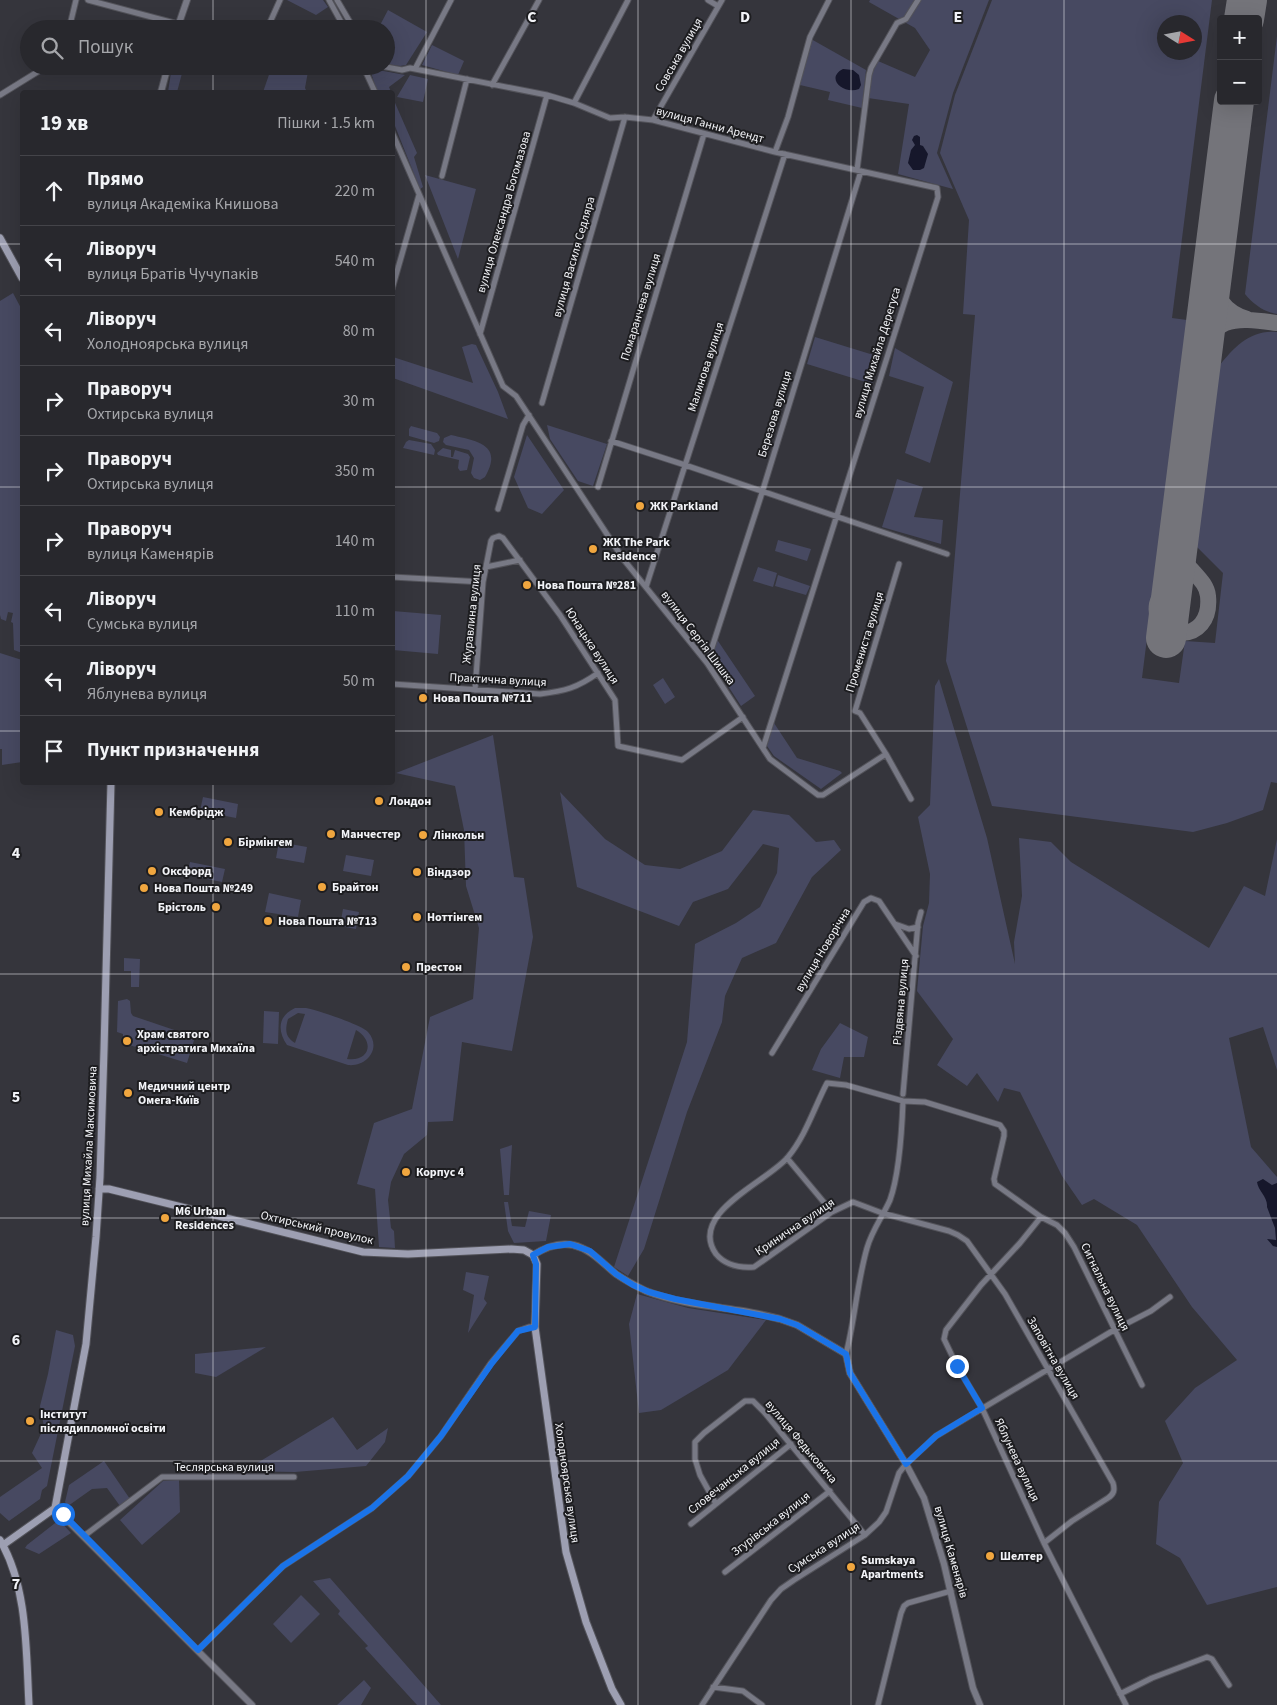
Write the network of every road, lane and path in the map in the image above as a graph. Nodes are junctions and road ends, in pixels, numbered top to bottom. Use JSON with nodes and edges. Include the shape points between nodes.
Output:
{"nodes":[{"id":1,"x":76,"y":0,"type":"edge"},
{"id":2,"x":88,"y":0,"type":"edge"},
{"id":3,"x":187,"y":0,"type":"edge"},
{"id":4,"x":280,"y":0,"type":"edge"},
{"id":5,"x":329,"y":0,"type":"edge"},
{"id":6,"x":337,"y":0,"type":"edge"},
{"id":7,"x":451,"y":0,"type":"edge"},
{"id":8,"x":539,"y":0,"type":"edge"},
{"id":9,"x":628,"y":0,"type":"edge"},
{"id":10,"x":708,"y":0,"type":"edge"},
{"id":11,"x":722,"y":0,"type":"edge"},
{"id":12,"x":829,"y":0,"type":"edge"},
{"id":13,"x":918,"y":0,"type":"edge"},
{"id":14,"x":718,"y":6,"type":"junction"},
{"id":15,"x":71,"y":20,"type":"edge"},
{"id":16,"x":156,"y":20,"type":"edge"},
{"id":17,"x":179,"y":20,"type":"edge"},
{"id":18,"x":271,"y":20,"type":"edge"},
{"id":19,"x":340,"y":20,"type":"edge"},
{"id":20,"x":349,"y":20,"type":"edge"},
{"id":21,"x":395,"y":69,"type":"edge"},
{"id":22,"x":415,"y":69,"type":"junction"},
{"id":23,"x":32,"y":75,"type":"edge"},
{"id":24,"x":166,"y":75,"type":"edge"},
{"id":25,"x":367,"y":75,"type":"edge"},
{"id":26,"x":466,"y":79,"type":"junction"},
{"id":27,"x":492,"y":84,"type":"junction"},
{"id":28,"x":162,"y":90,"type":"edge"},
{"id":29,"x":374,"y":90,"type":"edge"},
{"id":30,"x":0,"y":95,"type":"edge"},
{"id":31,"x":547,"y":95,"type":"junction"},
{"id":32,"x":574,"y":103,"type":"junction"},
{"id":33,"x":625,"y":117,"type":"junction"},
{"id":34,"x":653,"y":120,"type":"junction"},
{"id":35,"x":704,"y":134,"type":"junction"},
{"id":36,"x":395,"y":143,"type":"edge"},
{"id":37,"x":775,"y":152,"type":"junction"},
{"id":38,"x":785,"y":154,"type":"junction"},
{"id":39,"x":859,"y":171,"type":"junction"},
{"id":40,"x":442,"y":176,"type":"dead end"},
{"id":41,"x":419,"y":194,"type":"junction"},
{"id":42,"x":938,"y":197,"type":"joint"},
{"id":43,"x":0,"y":238,"type":"edge"},
{"id":44,"x":20,"y":274,"type":"edge"},
{"id":45,"x":395,"y":278,"type":"edge"},
{"id":46,"x":480,"y":334,"type":"junction"},
{"id":47,"x":542,"y":403,"type":"dead end"},
{"id":48,"x":529,"y":415,"type":"junction"},
{"id":49,"x":611,"y":441,"type":"junction"},
{"id":50,"x":685,"y":465,"type":"junction"},
{"id":51,"x":598,"y":487,"type":"dead end"},
{"id":52,"x":762,"y":492,"type":"junction"},
{"id":53,"x":498,"y":509,"type":"dead end"},
{"id":54,"x":837,"y":516,"type":"junction"},
{"id":55,"x":491,"y":541,"type":"joint"},
{"id":56,"x":947,"y":554,"type":"dead end"},
{"id":57,"x":520,"y":560,"type":"junction"},
{"id":58,"x":899,"y":564,"type":"dead end"},
{"id":59,"x":486,"y":567,"type":"junction"},
{"id":60,"x":395,"y":576,"type":"edge"},
{"id":61,"x":483,"y":582,"type":"junction"},
{"id":62,"x":646,"y":587,"type":"junction"},
{"id":63,"x":707,"y":663,"type":"junction"},
{"id":64,"x":598,"y":674,"type":"junction"},
{"id":65,"x":395,"y":684,"type":"edge"},
{"id":66,"x":475,"y":690,"type":"junction"},
{"id":67,"x":743,"y":717,"type":"junction"},
{"id":68,"x":763,"y":748,"type":"junction"},
{"id":69,"x":886,"y":754,"type":"junction"},
{"id":70,"x":111,"y":785,"type":"edge"},
{"id":71,"x":912,"y":798,"type":"dead end"},
{"id":72,"x":921,"y":912,"type":"dead end"},
{"id":73,"x":895,"y":924,"type":"junction"},
{"id":74,"x":918,"y":927,"type":"junction"},
{"id":75,"x":916,"y":956,"type":"junction"},
{"id":76,"x":772,"y":1053,"type":"dead end"},
{"id":77,"x":903,"y":1094,"type":"dead end"},
{"id":78,"x":902,"y":1101,"type":"junction"},
{"id":79,"x":787,"y":1158,"type":"junction"},
{"id":80,"x":99,"y":1189,"type":"junction"},
{"id":81,"x":832,"y":1212,"type":"junction"},
{"id":82,"x":882,"y":1214,"type":"junction"},
{"id":83,"x":1041,"y":1217,"type":"junction"},
{"id":84,"x":533,"y":1255,"type":"junction"},
{"id":85,"x":991,"y":1273,"type":"junction"},
{"id":86,"x":1170,"y":1297,"type":"dead end"},
{"id":87,"x":535,"y":1327,"type":"junction"},
{"id":88,"x":1114,"y":1330,"type":"junction"},
{"id":89,"x":846,"y":1354,"type":"junction"},
{"id":90,"x":1048,"y":1369,"type":"junction"},
{"id":91,"x":1142,"y":1385,"type":"dead end"},
{"id":92,"x":982,"y":1408,"type":"junction"},
{"id":93,"x":790,"y":1444,"type":"junction"},
{"id":94,"x":906,"y":1464,"type":"junction"},
{"id":95,"x":294,"y":1477,"type":"dead end"},
{"id":96,"x":830,"y":1491,"type":"junction"},
{"id":97,"x":716,"y":1504,"type":"junction"},
{"id":98,"x":55,"y":1508,"type":"junction"},
{"id":99,"x":691,"y":1524,"type":"dead end"},
{"id":100,"x":865,"y":1535,"type":"junction"},
{"id":101,"x":83,"y":1536,"type":"junction"},
{"id":102,"x":2,"y":1542,"type":"edge"},
{"id":103,"x":1044,"y":1543,"type":"junction"},
{"id":104,"x":725,"y":1572,"type":"dead end"},
{"id":105,"x":951,"y":1591,"type":"junction"},
{"id":106,"x":198,"y":1650,"type":"junction"},
{"id":107,"x":1229,"y":1685,"type":"dead end"},
{"id":108,"x":713,"y":1687,"type":"junction"},
{"id":109,"x":1120,"y":1694,"type":"junction"},
{"id":110,"x":29,"y":1705,"type":"edge"},
{"id":111,"x":252,"y":1705,"type":"edge"},
{"id":112,"x":621,"y":1705,"type":"edge"},
{"id":113,"x":702,"y":1705,"type":"edge"},
{"id":114,"x":762,"y":1705,"type":"edge"},
{"id":115,"x":878,"y":1705,"type":"edge"},
{"id":116,"x":979,"y":1705,"type":"edge"},
{"id":117,"x":1126,"y":1705,"type":"edge"}],
"edges":[{"from":1,"to":15,"type":"street"},
{"from":2,"to":16,"type":"street"},
{"from":3,"to":17,"type":"street"},
{"from":4,"to":18,"type":"street"},
{"from":5,"to":19,"type":"street"},
{"from":6,"to":20,"type":"street"},
{"from":7,"to":22,"type":"street"},
{"from":8,"to":27,"type":"street"},
{"from":9,"to":32,"type":"street"},
{"from":10,"to":14,"type":"street"},
{"from":11,"to":14,"type":"street","name":"Совська вулиця"},
{"from":12,"to":37,"type":"street","via":[[810,37]]},
{"from":13,"to":39,"type":"street","name":"Березова вулиця","via":[[906,19],[897,23],[871,68]]},
{"from":14,"to":34,"type":"street","name":"Совська вулиця"},
{"from":21,"to":22,"type":"street","name":"вулиця Ганни Арендт"},
{"from":22,"to":26,"type":"street","name":"вулиця Ганни Арендт"},
{"from":23,"to":30,"type":"street"},
{"from":24,"to":28,"type":"street"},
{"from":25,"to":29,"type":"street"},
{"from":26,"to":27,"type":"street","name":"вулиця Ганни Арендт"},
{"from":26,"to":40,"type":"street"},
{"from":27,"to":31,"type":"street","name":"вулиця Ганни Арендт"},
{"from":31,"to":32,"type":"street","name":"вулиця Ганни Арендт"},
{"from":31,"to":46,"type":"street","name":"вулиця Олександра Богомазова"},
{"from":32,"to":33,"type":"street","name":"вулиця Ганни Арендт","via":[[610,118]]},
{"from":33,"to":34,"type":"street","name":"вулиця Ганни Арендт"},
{"from":33,"to":47,"type":"street","name":"вулиця Василя Седляра"},
{"from":34,"to":35,"type":"street","name":"вулиця Ганни Арендт"},
{"from":35,"to":37,"type":"street","name":"вулиця Ганни Арендт"},
{"from":35,"to":49,"type":"street","name":"Помаранчева вулиця"},
{"from":36,"to":41,"type":"street","name":"вулиця Сергія Шишка"},
{"from":37,"to":38,"type":"street","name":"вулиця Ганни Арендт"},
{"from":38,"to":39,"type":"street","name":"вулиця Ганни Арендт"},
{"from":38,"to":50,"type":"street","name":"Малинова вулиця"},
{"from":39,"to":42,"type":"street","name":"вулиця Ганни Арендт","via":[[937,188]]},
{"from":39,"to":52,"type":"street","name":"Березова вулиця"},
{"from":41,"to":45,"type":"street"},
{"from":41,"to":46,"type":"street","name":"вулиця Сергія Шишка"},
{"from":42,"to":54,"type":"street","name":"вулиця Михайла Дерегуса"},
{"from":43,"to":44,"type":"main road"},
{"from":46,"to":48,"type":"street","name":"вулиця Сергія Шишка","via":[[503,386],[516,396]]},
{"from":48,"to":53,"type":"street","via":[[523,425]]},
{"from":48,"to":62,"type":"street","name":"вулиця Сергія Шишка","via":[[624,560]]},
{"from":49,"to":50,"type":"street"},
{"from":49,"to":51,"type":"street","name":"Помаранчева вулиця"},
{"from":50,"to":52,"type":"street"},
{"from":50,"to":62,"type":"street","name":"Малинова вулиця"},
{"from":52,"to":54,"type":"street"},
{"from":52,"to":63,"type":"street","name":"Березова вулиця"},
{"from":54,"to":56,"type":"street"},
{"from":54,"to":68,"type":"street","name":"вулиця Михайла Дерегуса"},
{"from":55,"to":57,"type":"street","name":"Юнацька вулиця","via":[[496,536],[503,538]]},
{"from":55,"to":59,"type":"street","name":"Журавлина вулиця"},
{"from":57,"to":59,"type":"street"},
{"from":57,"to":64,"type":"street","name":"Юнацька вулиця"},
{"from":58,"to":69,"type":"street","name":"Промениста вулиця","via":[[855,712],[860,713]]},
{"from":59,"to":61,"type":"street","name":"Журавлина вулиця"},
{"from":60,"to":61,"type":"street"},
{"from":61,"to":66,"type":"street","name":"Журавлина вулиця"},
{"from":62,"to":63,"type":"street","name":"вулиця Сергія Шишка"},
{"from":63,"to":67,"type":"street","name":"вулиця Сергія Шишка"},
{"from":64,"to":66,"type":"street","name":"Практична вулиця","via":[[582,685],[564,691],[540,694]]},
{"from":64,"to":67,"type":"street","name":"Юнацька вулиця","via":[[615,700],[618,746],[682,760]]},
{"from":65,"to":66,"type":"street","name":"Практична вулиця"},
{"from":67,"to":68,"type":"street","name":"вулиця Сергія Шишка"},
{"from":68,"to":69,"type":"street","name":"вулиця Сергія Шишка","via":[[770,759],[818,795],[823,795]]},
{"from":69,"to":71,"type":"street","name":"Промениста вулиця"},
{"from":70,"to":80,"type":"main road","name":"вулиця Михайла Максимовича"},
{"from":72,"to":74,"type":"street","name":"Різдвяна вулиця"},
{"from":73,"to":74,"type":"street","via":[[909,929]]},
{"from":73,"to":75,"type":"street","name":"вулиця Новорічна"},
{"from":73,"to":76,"type":"street","name":"вулиця Новорічна","via":[[879,901],[870,898],[864,902]]},
{"from":74,"to":75,"type":"street","name":"Різдвяна вулиця"},
{"from":75,"to":77,"type":"street","name":"Різдвяна вулиця"},
{"from":78,"to":79,"type":"street","name":"Кринична вулиця","via":[[853,1086],[826,1083],[803,1136]]},
{"from":78,"to":82,"type":"street","name":"вулиця Каменярів","via":[[894,1183]]},
{"from":78,"to":83,"type":"street","name":"Сигнальна вулиця","via":[[925,1102],[1000,1125],[1004,1136],[995,1184]]},
{"from":79,"to":81,"type":"street"},
{"from":79,"to":81,"type":"street","name":"Кринична вулиця","via":[[718,1213],[711,1236],[717,1255],[732,1266],[754,1267]]},
{"from":80,"to":84,"type":"main road","name":"Охтирський провулок","via":[[363,1252],[408,1254],[512,1249]]},
{"from":80,"to":98,"type":"main road","name":"вулиця Михайла Максимовича","via":[[86,1344]]},
{"from":81,"to":82,"type":"street","name":"Кринична вулиця","via":[[852,1202]]},
{"from":82,"to":85,"type":"street","name":"Заповітна вулиця","via":[[958,1234]]},
{"from":82,"to":89,"type":"street","name":"вулиця Каменярів","via":[[867,1246]]},
{"from":83,"to":85,"type":"street","name":"Яблунева вулиця"},
{"from":83,"to":88,"type":"street","name":"Сигнальна вулиця","via":[[1058,1225],[1065,1233]]},
{"from":84,"to":87,"type":"main road","name":"Холодноярська вулиця","via":[[536,1264]]},
{"from":84,"to":89,"type":"street","via":[[561,1244],[583,1248],[616,1274],[649,1292],[780,1319],[797,1325]]},
{"from":85,"to":90,"type":"street","name":"Заповітна вулиця"},
{"from":85,"to":92,"type":"street","name":"Яблунева вулиця","via":[[944,1335],[957,1366]]},
{"from":86,"to":88,"type":"street","name":"Сумська вулиця"},
{"from":87,"to":106,"type":"street","via":[[518,1331],[408,1476],[372,1508],[283,1566]]},
{"from":87,"to":112,"type":"main road","name":"Холодноярська вулиця","via":[[566,1552],[586,1622]]},
{"from":88,"to":90,"type":"street","name":"Сумська вулиця"},
{"from":88,"to":91,"type":"street","name":"Сигнальна вулиця"},
{"from":89,"to":94,"type":"street","name":"вулиця Каменярів","via":[[850,1373]]},
{"from":90,"to":92,"type":"street","name":"Сумська вулиця"},
{"from":90,"to":103,"type":"street","name":"Заповітна вулиця","via":[[1114,1489],[1112,1495]]},
{"from":92,"to":94,"type":"street","name":"Сумська вулиця","via":[[936,1436]]},
{"from":92,"to":103,"type":"street","name":"Яблунева вулиця"},
{"from":93,"to":96,"type":"street","name":"вулиця Федьковича"},
{"from":93,"to":97,"type":"street","name":"Словечанська вулиця"},
{"from":93,"to":97,"type":"street","name":"вулиця Федьковича","via":[[753,1401],[745,1401],[704,1433],[695,1442],[694,1459]]},
{"from":94,"to":100,"type":"street","name":"Сумська вулиця","via":[[899,1473],[886,1512]]},
{"from":94,"to":105,"type":"street","name":"вулиця Каменярів","via":[[924,1498]]},
{"from":95,"to":101,"type":"street","name":"Теслярська вулиця","via":[[162,1477]]},
{"from":96,"to":100,"type":"street","name":"вулиця Федьковича"},
{"from":96,"to":104,"type":"street","name":"Згурівська вулиця"},
{"from":97,"to":99,"type":"street","name":"Словечанська вулиця"},
{"from":98,"to":101,"type":"street"},
{"from":98,"to":102,"type":"main road"},
{"from":100,"to":108,"type":"street","name":"Сумська вулиця","via":[[781,1589]]},
{"from":101,"to":106,"type":"street"},
{"from":102,"to":110,"type":"main road","via":[[24,1618]]},
{"from":103,"to":109,"type":"street","name":"Яблунева вулиця"},
{"from":105,"to":115,"type":"street","via":[[904,1606]]},
{"from":105,"to":116,"type":"street","name":"вулиця Каменярів","via":[[972,1688]]},
{"from":106,"to":111,"type":"street"},
{"from":107,"to":109,"type":"street","via":[[1212,1659],[1207,1657]]},
{"from":108,"to":113,"type":"street","name":"Сумська вулиця"},
{"from":108,"to":114,"type":"street","via":[[743,1691]]},
{"from":109,"to":117,"type":"street","name":"Яблунева вулиця"}]}
